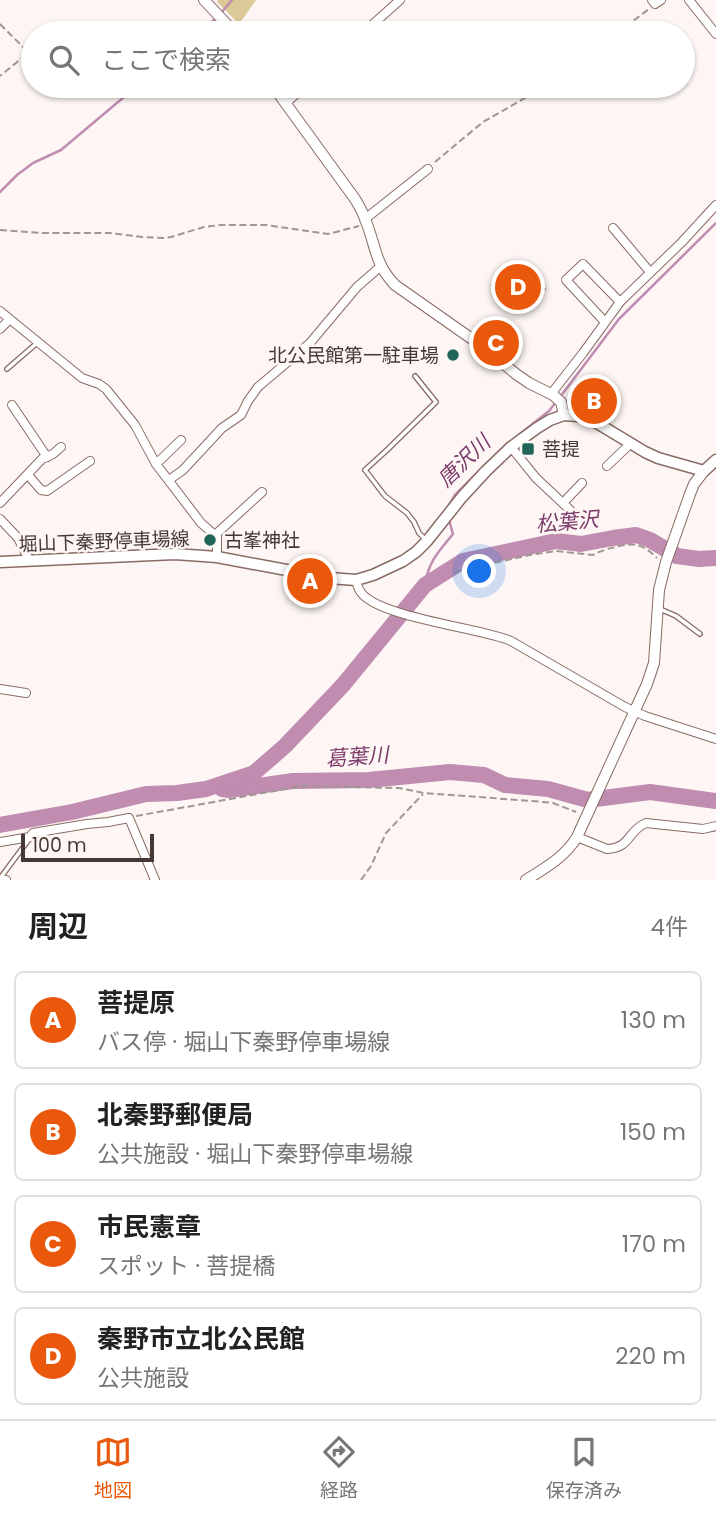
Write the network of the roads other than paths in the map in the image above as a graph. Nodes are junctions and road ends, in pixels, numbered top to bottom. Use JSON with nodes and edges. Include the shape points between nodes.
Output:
{"nodes":[{"id":1,"x":400,"y":0,"type":"edge"},
{"id":2,"x":689,"y":0,"type":"edge"},
{"id":3,"x":207,"y":1,"type":"edge"},
{"id":4,"x":224,"y":21,"type":"edge"},
{"id":5,"x":376,"y":21,"type":"edge"},
{"id":6,"x":716,"y":34,"type":"edge"},
{"id":7,"x":282,"y":98,"type":"edge"},
{"id":8,"x":292,"y":98,"type":"edge"},
{"id":9,"x":286,"y":103,"type":"junction"},
{"id":10,"x":428,"y":169,"type":"road end"},
{"id":11,"x":716,"y":205,"type":"edge"},
{"id":12,"x":366,"y":221,"type":"junction"},
{"id":13,"x":613,"y":228,"type":"dead end"},
{"id":14,"x":381,"y":266,"type":"junction"},
{"id":15,"x":650,"y":272,"type":"junction"},
{"id":16,"x":620,"y":302,"type":"junction"},
{"id":17,"x":0,"y":312,"type":"edge"},
{"id":18,"x":9,"y":320,"type":"junction"},
{"id":19,"x":605,"y":322,"type":"junction"},
{"id":20,"x":0,"y":329,"type":"edge"},
{"id":21,"x":37,"y":343,"type":"junction"},
{"id":22,"x":7,"y":369,"type":"dead end"},
{"id":23,"x":415,"y":376,"type":"dead end"},
{"id":24,"x":555,"y":397,"type":"junction"},
{"id":25,"x":12,"y":405,"type":"dead end"},
{"id":26,"x":564,"y":415,"type":"junction"},
{"id":27,"x":181,"y":440,"type":"dead end"},
{"id":28,"x":630,"y":444,"type":"junction"},
{"id":29,"x":61,"y":447,"type":"dead end"},
{"id":30,"x":511,"y":447,"type":"junction"},
{"id":31,"x":47,"y":457,"type":"junction"},
{"id":32,"x":716,"y":460,"type":"edge"},
{"id":33,"x":90,"y":461,"type":"dead end"},
{"id":34,"x":156,"y":464,"type":"junction"},
{"id":35,"x":607,"y":466,"type":"dead end"},
{"id":36,"x":710,"y":472,"type":"edge"},
{"id":37,"x":28,"y":475,"type":"junction"},
{"id":38,"x":169,"y":480,"type":"junction"},
{"id":39,"x":582,"y":483,"type":"dead end"},
{"id":40,"x":262,"y":492,"type":"dead end"},
{"id":41,"x":0,"y":503,"type":"edge"},
{"id":42,"x":563,"y":503,"type":"junction"},
{"id":43,"x":570,"y":510,"type":"dead end"},
{"id":44,"x":0,"y":519,"type":"edge"},
{"id":45,"x":215,"y":535,"type":"junction"},
{"id":46,"x":427,"y":541,"type":"junction"},
{"id":47,"x":217,"y":557,"type":"junction"},
{"id":48,"x":29,"y":560,"type":"junction"},
{"id":49,"x":0,"y":562,"type":"edge"},
{"id":50,"x":356,"y":580,"type":"junction"},
{"id":51,"x":658,"y":608,"type":"junction"},
{"id":52,"x":700,"y":634,"type":"dead end"},
{"id":53,"x":0,"y":689,"type":"edge"},
{"id":54,"x":26,"y":693,"type":"dead end"},
{"id":55,"x":635,"y":711,"type":"junction"},
{"id":56,"x":716,"y":739,"type":"edge"},
{"id":57,"x":716,"y":826,"type":"edge"},
{"id":58,"x":578,"y":837,"type":"junction"},
{"id":59,"x":30,"y":838,"type":"junction"},
{"id":60,"x":0,"y":842,"type":"edge"},
{"id":61,"x":0,"y":879,"type":"edge"},
{"id":62,"x":6,"y":880,"type":"edge"},
{"id":63,"x":155,"y":880,"type":"edge"},
{"id":64,"x":526,"y":880,"type":"edge"}],
"edges":[{"from":1,"to":5,"type":"street"},
{"from":2,"to":6,"type":"street"},
{"from":3,"to":4,"type":"street"},
{"from":7,"to":9,"type":"street"},
{"from":8,"to":9,"type":"street"},
{"from":9,"to":12,"type":"street"},
{"from":10,"to":12,"type":"street"},
{"from":11,"to":15,"type":"street"},
{"from":12,"to":14,"type":"street"},
{"from":13,"to":15,"type":"street"},
{"from":14,"to":24,"type":"street","via":[[395,285],[523,379]]},
{"from":14,"to":38,"type":"street","via":[[310,343],[258,387],[241,415]]},
{"from":15,"to":16,"type":"street"},
{"from":16,"to":19,"type":"street"},
{"from":16,"to":19,"type":"street","via":[[583,264],[566,279]]},
{"from":17,"to":18,"type":"street"},
{"from":18,"to":20,"type":"street"},
{"from":18,"to":21,"type":"street"},
{"from":19,"to":24,"type":"street"},
{"from":21,"to":22,"type":"lane"},
{"from":21,"to":34,"type":"street","via":[[82,378],[106,389],[135,425]]},
{"from":23,"to":46,"type":"lane","via":[[436,402],[365,470]]},
{"from":24,"to":26,"type":"street"},
{"from":25,"to":31,"type":"street"},
{"from":26,"to":28,"type":"main road","via":[[592,420]]},
{"from":26,"to":30,"type":"main road","name":"堀山下秦野停車場線"},
{"from":27,"to":34,"type":"street"},
{"from":28,"to":35,"type":"street"},
{"from":28,"to":36,"type":"main road","via":[[658,458]]},
{"from":29,"to":31,"type":"street"},
{"from":30,"to":42,"type":"street"},
{"from":30,"to":46,"type":"main road","name":"堀山下秦野停車場線"},
{"from":31,"to":37,"type":"street"},
{"from":32,"to":36,"type":"main road"},
{"from":33,"to":37,"type":"street","via":[[47,491]]},
{"from":34,"to":38,"type":"street"},
{"from":36,"to":51,"type":"street","via":[[694,484],[690,494],[666,559]]},
{"from":37,"to":41,"type":"street"},
{"from":38,"to":45,"type":"street"},
{"from":39,"to":42,"type":"street"},
{"from":40,"to":45,"type":"street"},
{"from":42,"to":43,"type":"street"},
{"from":44,"to":48,"type":"street","via":[[18,538]]},
{"from":45,"to":47,"type":"street"},
{"from":46,"to":50,"type":"main road","name":"堀山下秦野停車場線","via":[[403,561]]},
{"from":47,"to":48,"type":"main road","name":"堀山下秦野停車場線","via":[[175,554]]},
{"from":47,"to":50,"type":"main road","name":"堀山下秦野停車場線"},
{"from":48,"to":49,"type":"main road","name":"堀山下秦野停車場線"},
{"from":50,"to":55,"type":"street","via":[[359,591],[385,607],[499,635]]},
{"from":51,"to":52,"type":"lane"},
{"from":51,"to":55,"type":"street","via":[[654,663]]},
{"from":53,"to":54,"type":"street"},
{"from":55,"to":56,"type":"street"},
{"from":55,"to":58,"type":"street"},
{"from":57,"to":58,"type":"street","via":[[703,829],[646,822],[620,847],[611,849]]},
{"from":58,"to":64,"type":"street","via":[[558,860]]},
{"from":59,"to":60,"type":"street"},
{"from":59,"to":61,"type":"lane"},
{"from":59,"to":63,"type":"street","via":[[33,833],[129,817]]},
{"from":61,"to":62,"type":"street"}]}
